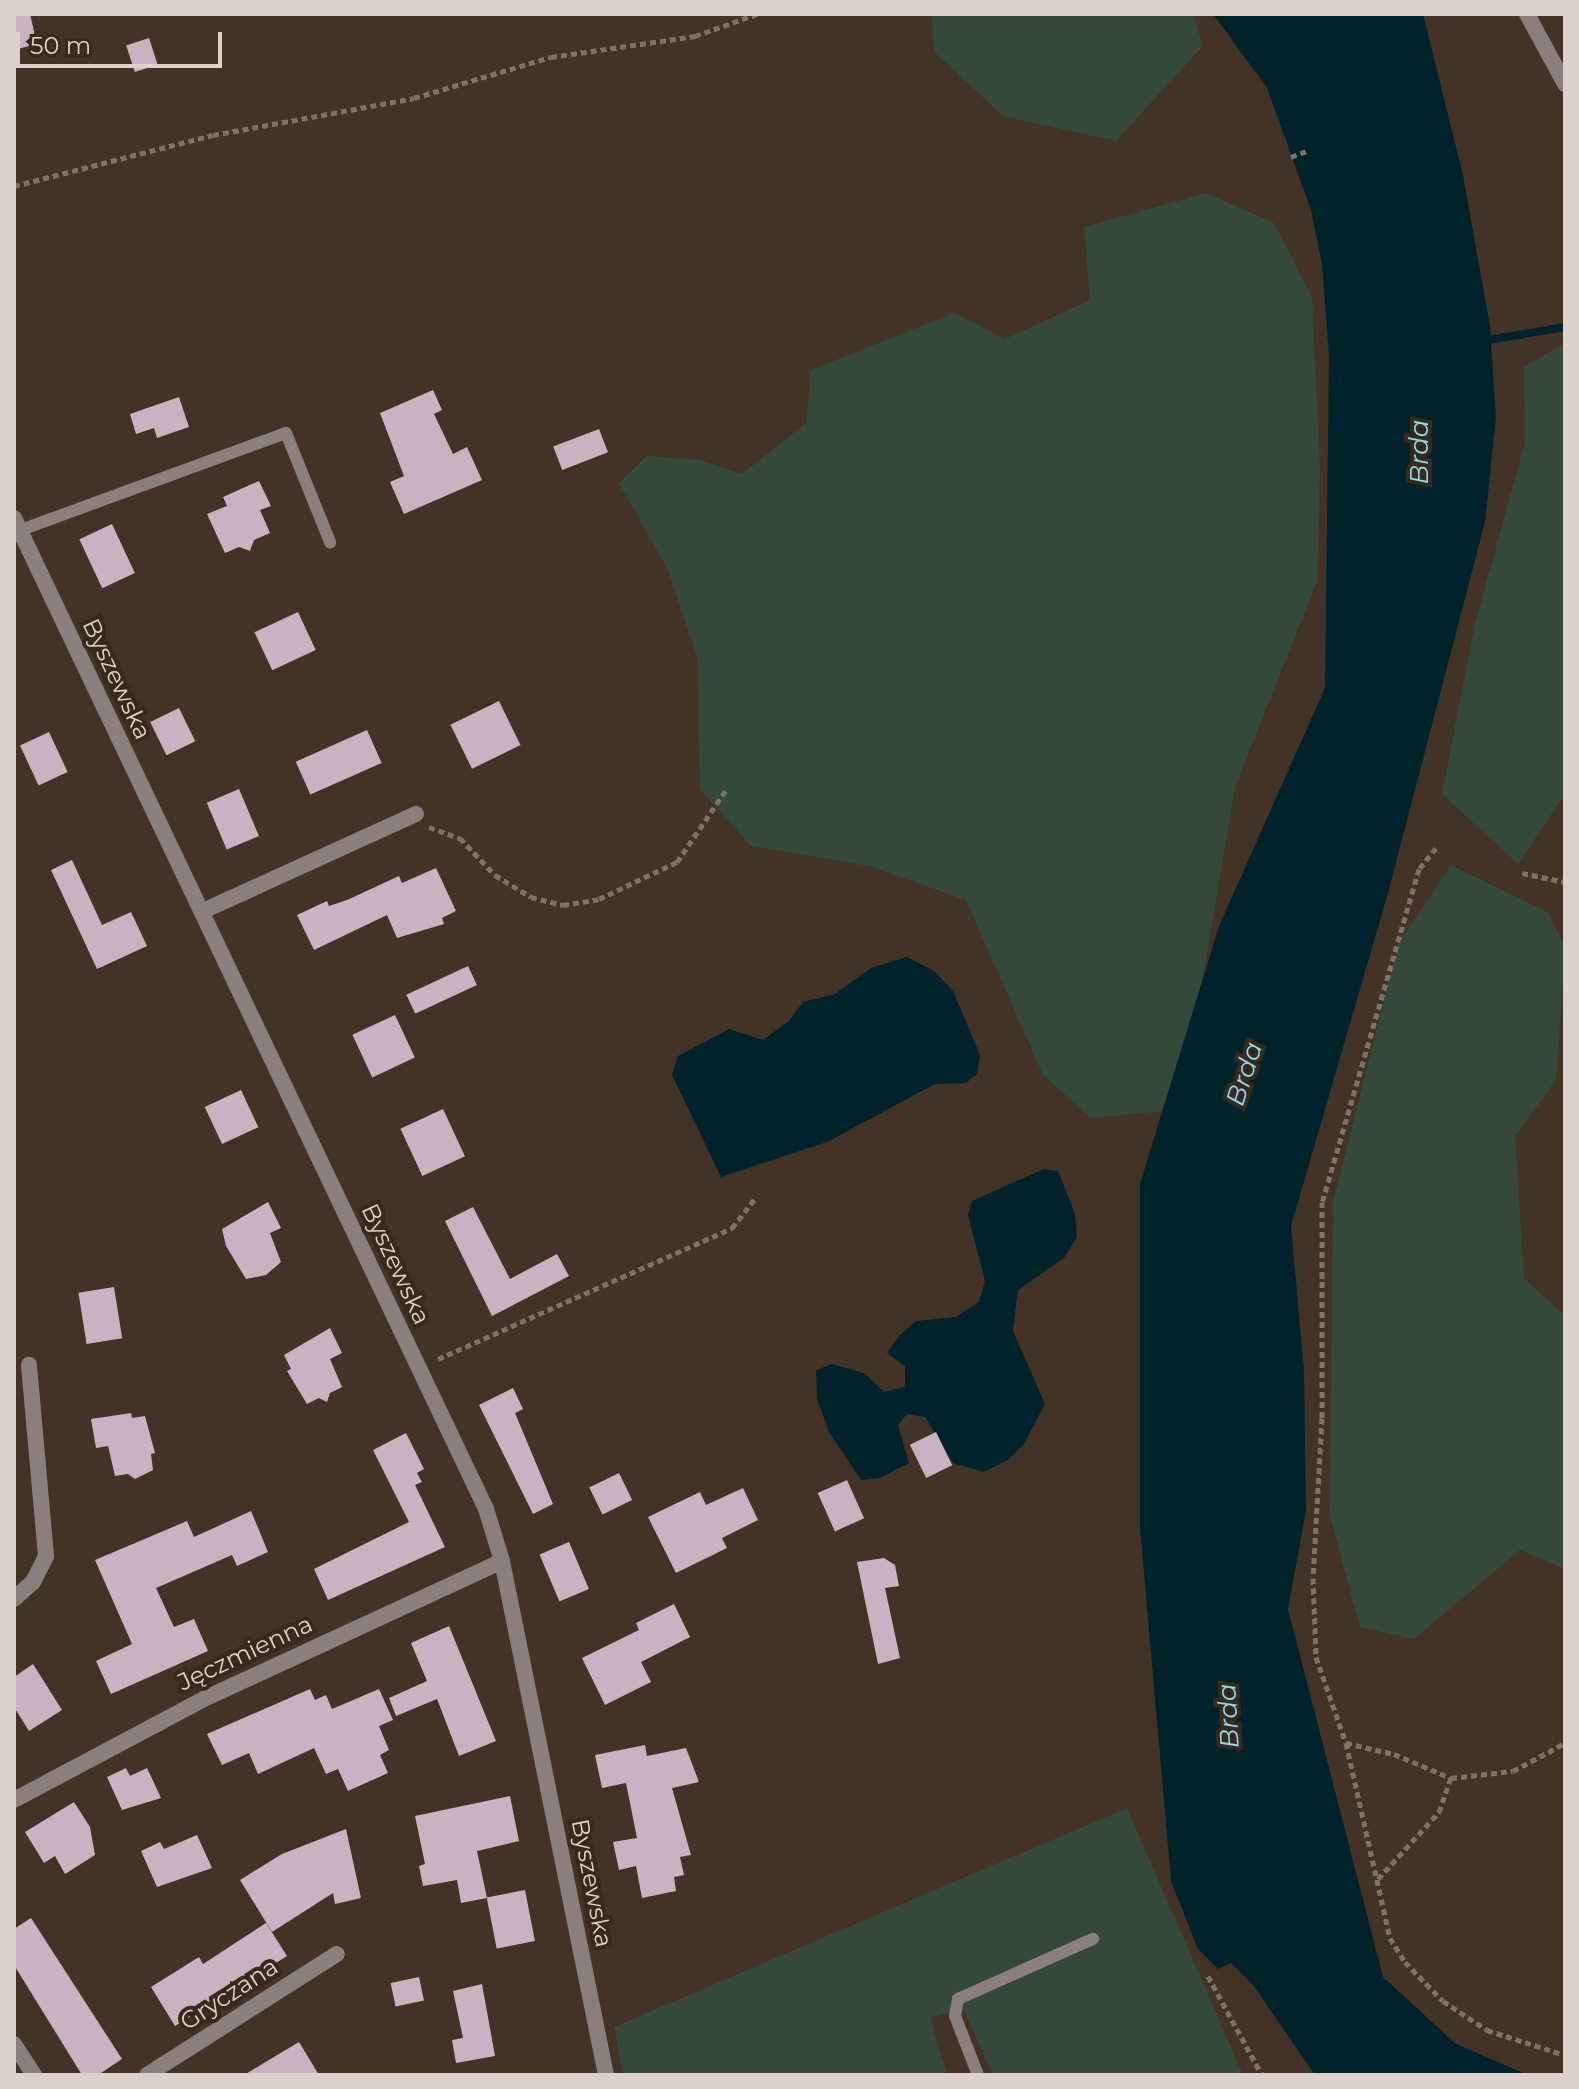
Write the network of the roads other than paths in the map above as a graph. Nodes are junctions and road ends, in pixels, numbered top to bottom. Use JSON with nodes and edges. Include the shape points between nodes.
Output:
{"nodes":[{"id":1,"x":1527,"y":14,"type":"edge"},
{"id":2,"x":1565,"y":84,"type":"edge"},
{"id":3,"x":16,"y":524,"type":"edge"},
{"id":4,"x":330,"y":542,"type":"dead end"},
{"id":5,"x":411,"y":816,"type":"road end"},
{"id":6,"x":203,"y":911,"type":"junction"},
{"id":7,"x":29,"y":1365,"type":"dead end"},
{"id":8,"x":502,"y":1561,"type":"junction"},
{"id":9,"x":14,"y":1599,"type":"edge"},
{"id":10,"x":14,"y":1800,"type":"edge"},
{"id":11,"x":1093,"y":1939,"type":"dead end"},
{"id":12,"x":337,"y":1954,"type":"dead end"},
{"id":13,"x":14,"y":2044,"type":"edge"},
{"id":14,"x":34,"y":2075,"type":"edge"},
{"id":15,"x":147,"y":2075,"type":"edge"},
{"id":16,"x":606,"y":2075,"type":"edge"},
{"id":17,"x":978,"y":2075,"type":"edge"}],
"edges":[{"from":1,"to":2,"type":"street"},
{"from":3,"to":4,"type":"lane","via":[[286,433]]},
{"from":3,"to":6,"type":"street","name":"Byszewska"},
{"from":5,"to":6,"type":"street"},
{"from":6,"to":8,"type":"street","name":"Byszewska","via":[[486,1509]]},
{"from":7,"to":9,"type":"street","via":[[46,1556],[33,1582]]},
{"from":8,"to":10,"type":"street","name":"Jęczmienna","via":[[206,1698]]},
{"from":8,"to":16,"type":"street","name":"Byszewska"},
{"from":11,"to":17,"type":"lane","via":[[958,1999],[955,2016]]},
{"from":12,"to":15,"type":"street","name":"Gryczana"},
{"from":13,"to":14,"type":"street"}]}
